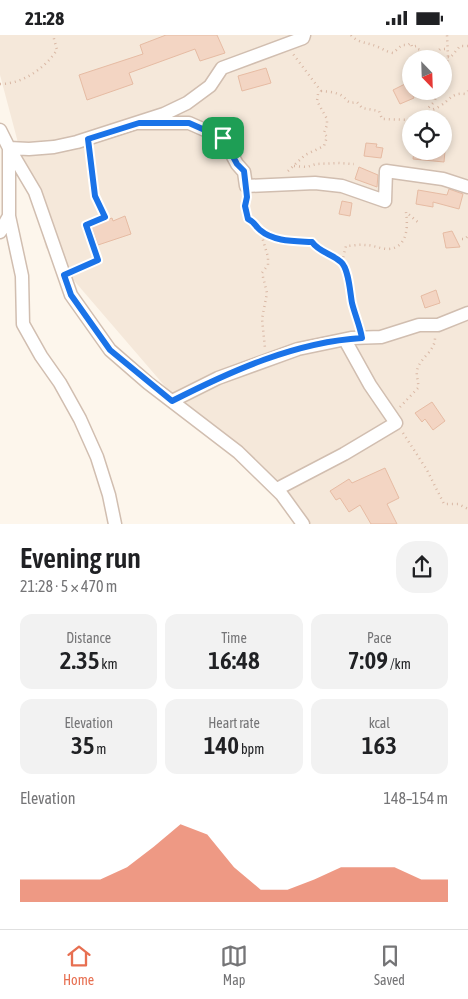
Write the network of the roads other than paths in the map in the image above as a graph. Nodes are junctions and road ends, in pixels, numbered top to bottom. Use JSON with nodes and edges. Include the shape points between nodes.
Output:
{"nodes":[{"id":1,"x":304,"y":35,"type":"edge"},
{"id":2,"x":139,"y":123,"type":"junction"},
{"id":3,"x":0,"y":130,"type":"edge"},
{"id":4,"x":9,"y":147,"type":"junction"},
{"id":5,"x":468,"y":187,"type":"edge"},
{"id":6,"x":9,"y":216,"type":"junction"},
{"id":7,"x":0,"y":232,"type":"edge"},
{"id":8,"x":468,"y":313,"type":"edge"},
{"id":9,"x":345,"y":340,"type":"junction"},
{"id":10,"x":172,"y":401,"type":"junction"},
{"id":11,"x":277,"y":489,"type":"junction"},
{"id":12,"x":115,"y":524,"type":"edge"},
{"id":13,"x":303,"y":524,"type":"edge"}],
"edges":[{"from":1,"to":2,"type":"street","via":[[222,68],[210,86],[187,103]]},
{"from":2,"to":4,"type":"street","via":[[54,147]]},
{"from":2,"to":5,"type":"street","via":[[189,123],[223,138],[244,171],[246,186],[315,183],[342,186],[385,201],[386,171],[443,179]]},
{"from":3,"to":4,"type":"street"},
{"from":4,"to":6,"type":"street"},
{"from":4,"to":10,"type":"street","via":[[35,192],[71,295],[110,350]]},
{"from":6,"to":7,"type":"street"},
{"from":6,"to":12,"type":"street","via":[[22,276],[23,324],[80,419],[97,457]]},
{"from":8,"to":9,"type":"street","via":[[438,325],[419,325],[381,337]]},
{"from":9,"to":10,"type":"street","via":[[298,349],[266,360],[218,378]]},
{"from":9,"to":11,"type":"street","via":[[396,423]]},
{"from":10,"to":11,"type":"street","via":[[238,452]]},
{"from":11,"to":13,"type":"street"}]}
